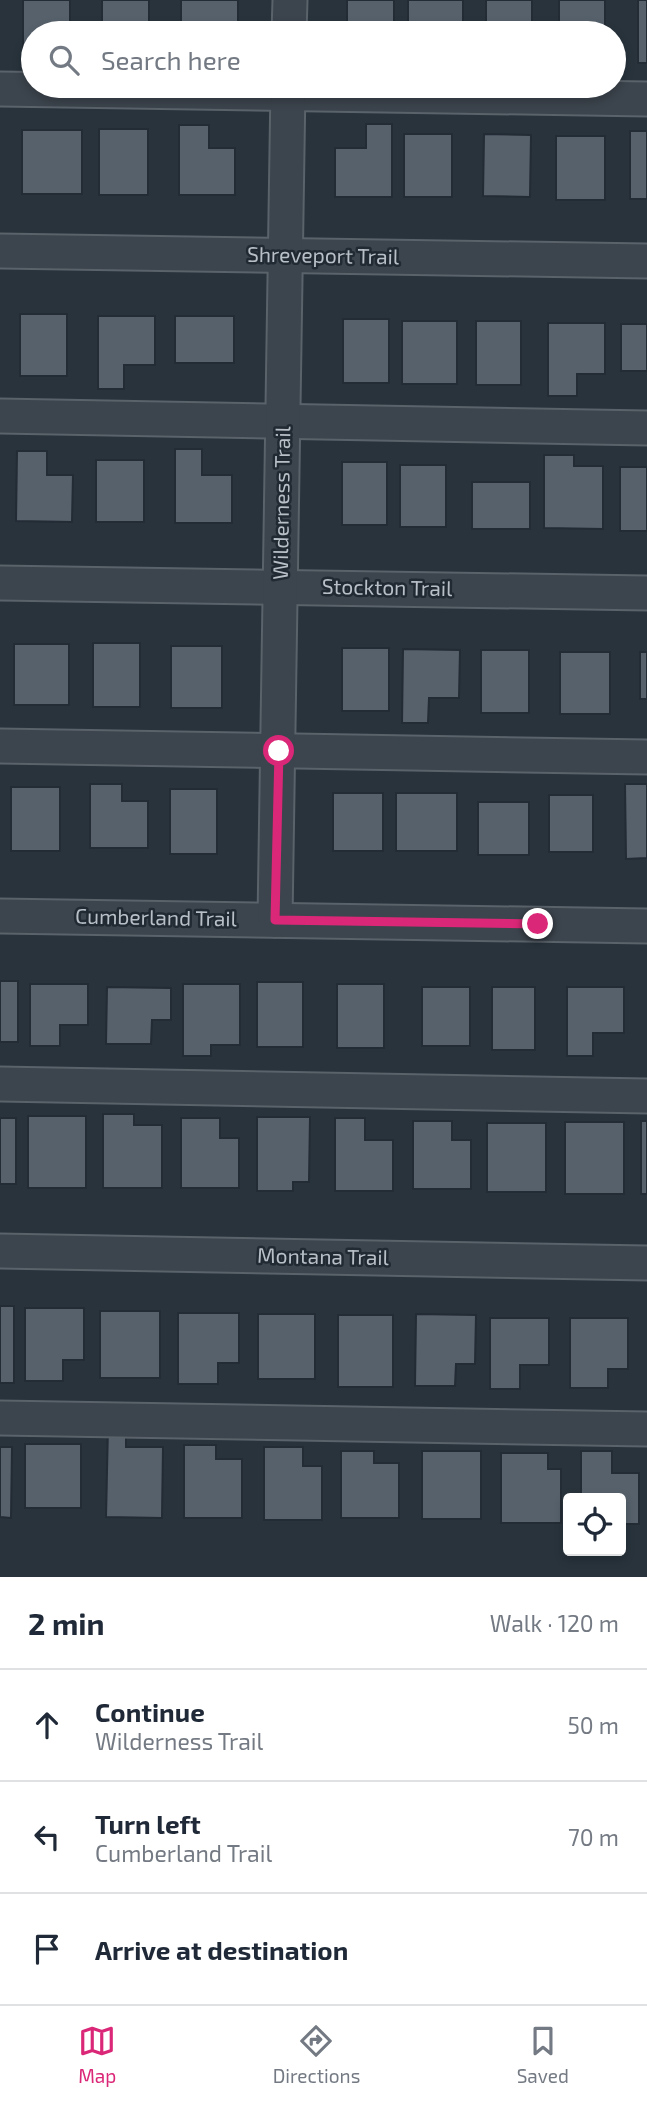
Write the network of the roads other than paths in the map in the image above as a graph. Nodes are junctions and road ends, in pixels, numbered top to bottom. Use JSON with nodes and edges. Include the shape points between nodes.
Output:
{"nodes":[{"id":1,"x":290,"y":0,"type":"edge"},
{"id":2,"x":289,"y":21,"type":"edge"},
{"id":3,"x":0,"y":89,"type":"edge"},
{"id":4,"x":21,"y":89,"type":"edge"},
{"id":5,"x":288,"y":98,"type":"edge"},
{"id":6,"x":607,"y":98,"type":"edge"},
{"id":7,"x":647,"y":99,"type":"edge"},
{"id":8,"x":0,"y":251,"type":"edge"},
{"id":9,"x":285,"y":256,"type":"junction"},
{"id":10,"x":647,"y":261,"type":"edge"},
{"id":11,"x":0,"y":416,"type":"edge"},
{"id":12,"x":283,"y":421,"type":"junction"},
{"id":13,"x":647,"y":428,"type":"edge"},
{"id":14,"x":0,"y":583,"type":"edge"},
{"id":15,"x":281,"y":586,"type":"junction"},
{"id":16,"x":647,"y":593,"type":"edge"},
{"id":17,"x":0,"y":747,"type":"edge"},
{"id":18,"x":279,"y":751,"type":"junction"},
{"id":19,"x":647,"y":757,"type":"edge"},
{"id":20,"x":0,"y":916,"type":"edge"},
{"id":21,"x":275,"y":920,"type":"junction"},
{"id":22,"x":647,"y":926,"type":"edge"},
{"id":23,"x":0,"y":1084,"type":"edge"},
{"id":24,"x":647,"y":1096,"type":"edge"},
{"id":25,"x":0,"y":1251,"type":"edge"},
{"id":26,"x":647,"y":1263,"type":"edge"},
{"id":27,"x":0,"y":1418,"type":"edge"},
{"id":28,"x":647,"y":1429,"type":"edge"}],
"edges":[{"from":1,"to":2,"type":"street"},
{"from":3,"to":4,"type":"street"},
{"from":5,"to":9,"type":"street","name":"Wilderness Trail"},
{"from":6,"to":7,"type":"street"},
{"from":8,"to":9,"type":"street","name":"Shreveport Trail"},
{"from":9,"to":10,"type":"street","name":"Shreveport Trail"},
{"from":9,"to":12,"type":"street","name":"Wilderness Trail"},
{"from":11,"to":12,"type":"street"},
{"from":12,"to":13,"type":"street"},
{"from":12,"to":15,"type":"street","name":"Wilderness Trail"},
{"from":14,"to":15,"type":"street","name":"Stockton Trail"},
{"from":15,"to":16,"type":"street","name":"Stockton Trail"},
{"from":15,"to":18,"type":"street","name":"Wilderness Trail"},
{"from":17,"to":18,"type":"street"},
{"from":18,"to":19,"type":"street"},
{"from":18,"to":21,"type":"street","name":"Wilderness Trail"},
{"from":20,"to":21,"type":"street","name":"Cumberland Trail"},
{"from":21,"to":22,"type":"street","name":"Cumberland Trail"},
{"from":23,"to":24,"type":"street"},
{"from":25,"to":26,"type":"street","name":"Montana Trail"},
{"from":27,"to":28,"type":"street"}]}
